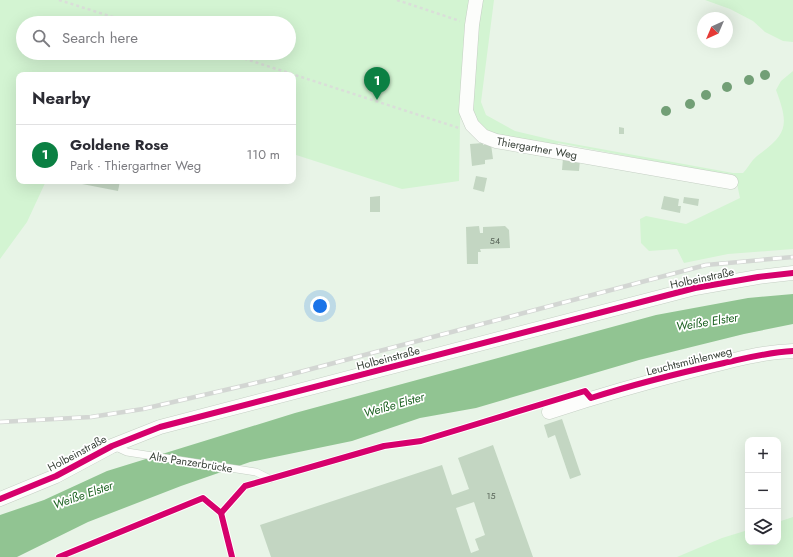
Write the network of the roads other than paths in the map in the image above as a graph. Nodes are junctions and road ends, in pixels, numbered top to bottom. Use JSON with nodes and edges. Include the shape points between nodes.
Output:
{"nodes":[{"id":1,"x":476,"y":0,"type":"edge"},
{"id":2,"x":731,"y":182,"type":"dead end"},
{"id":3,"x":793,"y":273,"type":"edge"},
{"id":4,"x":793,"y":351,"type":"edge"},
{"id":5,"x":549,"y":412,"type":"dead end"},
{"id":6,"x":112,"y":446,"type":"junction"},
{"id":7,"x":270,"y":479,"type":"dead end"},
{"id":8,"x":0,"y":499,"type":"edge"}],
"edges":[{"from":1,"to":2,"type":"street","name":"Thiergartner Weg","via":[[466,111],[472,125],[483,136],[496,141]]},
{"from":3,"to":6,"type":"street","name":"Holbeinstraße","via":[[696,288],[599,312],[160,427]]},
{"from":4,"to":5,"type":"street","name":"Leuchtsmühlenweg","via":[[774,352],[626,387]]},
{"from":6,"to":7,"type":"lane","name":"Alte Panzerbrücke","via":[[126,452],[256,472]]},
{"from":6,"to":8,"type":"street","name":"Holbeinstraße","via":[[56,476]]}]}
